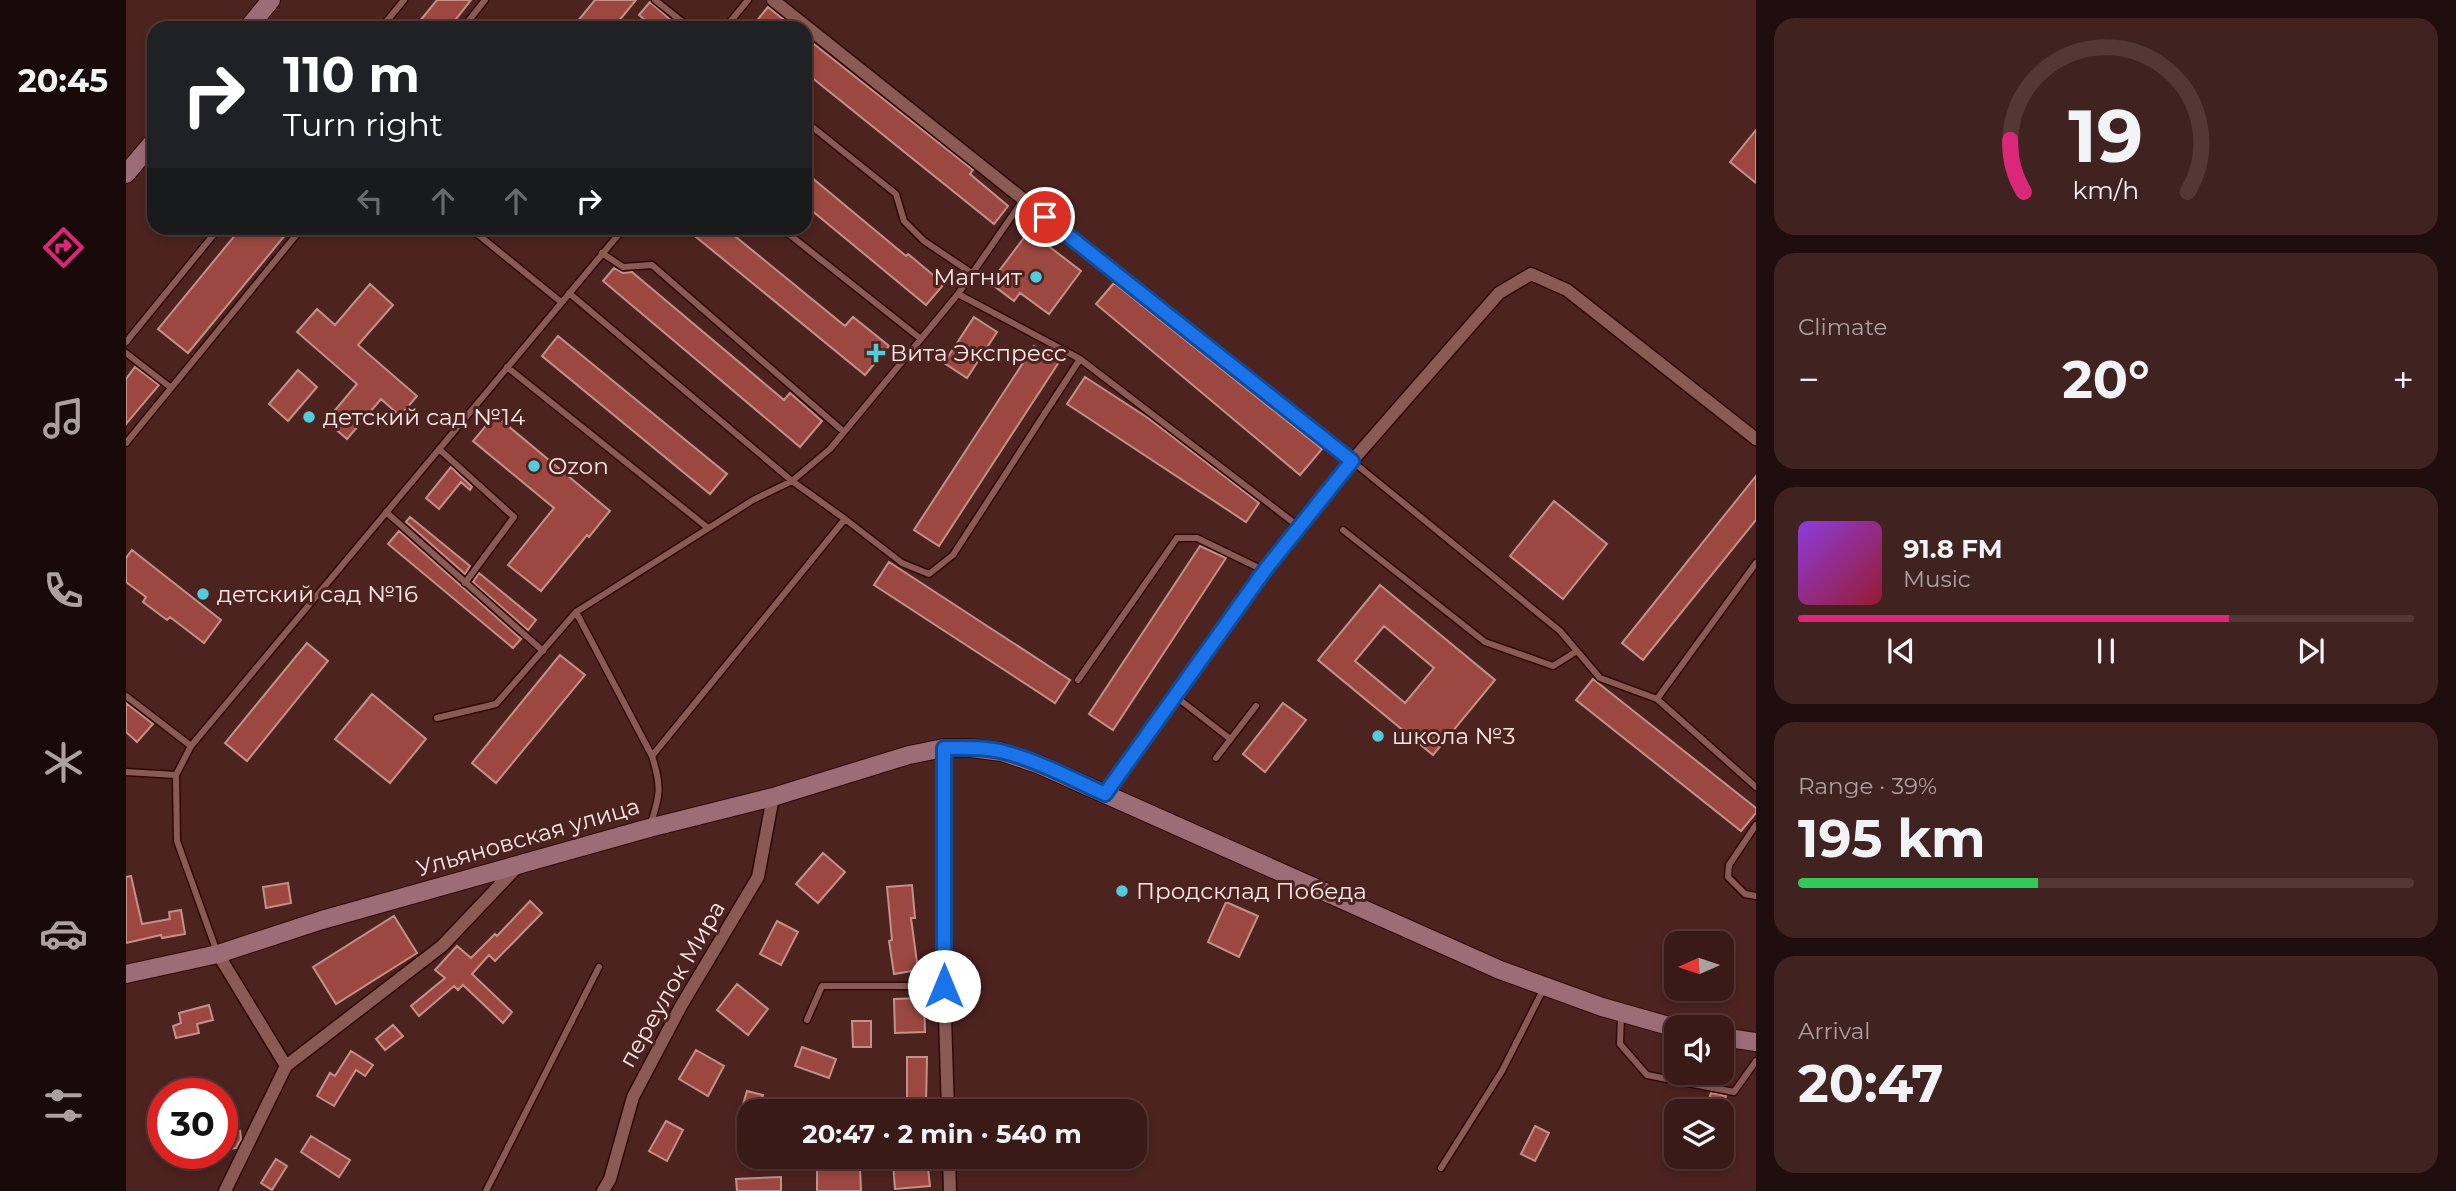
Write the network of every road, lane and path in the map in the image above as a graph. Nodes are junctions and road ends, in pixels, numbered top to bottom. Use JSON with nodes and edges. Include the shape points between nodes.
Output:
{"nodes":[{"id":1,"x":271,"y":0,"type":"edge"},
{"id":2,"x":404,"y":0,"type":"edge"},
{"id":3,"x":485,"y":0,"type":"edge"},
{"id":4,"x":655,"y":0,"type":"edge"},
{"id":5,"x":748,"y":0,"type":"edge"},
{"id":6,"x":773,"y":0,"type":"edge"},
{"id":7,"x":254,"y":21,"type":"edge"},
{"id":8,"x":387,"y":21,"type":"edge"},
{"id":9,"x":468,"y":21,"type":"edge"},
{"id":10,"x":681,"y":21,"type":"edge"},
{"id":11,"x":731,"y":21,"type":"edge"},
{"id":12,"x":799,"y":21,"type":"edge"},
{"id":13,"x":812,"y":31,"type":"edge"},
{"id":14,"x":812,"y":127,"type":"edge"},
{"id":15,"x":147,"y":149,"type":"edge"},
{"id":16,"x":126,"y":174,"type":"edge"},
{"id":17,"x":1023,"y":200,"type":"junction"},
{"id":18,"x":213,"y":235,"type":"edge"},
{"id":19,"x":296,"y":235,"type":"edge"},
{"id":20,"x":479,"y":235,"type":"edge"},
{"id":21,"x":618,"y":235,"type":"edge"},
{"id":22,"x":790,"y":235,"type":"edge"},
{"id":23,"x":602,"y":253,"type":"junction"},
{"id":24,"x":973,"y":274,"type":"junction"},
{"id":25,"x":569,"y":293,"type":"junction"},
{"id":26,"x":958,"y":294,"type":"junction"},
{"id":27,"x":561,"y":302,"type":"junction"},
{"id":28,"x":921,"y":339,"type":"junction"},
{"id":29,"x":126,"y":342,"type":"edge"},
{"id":30,"x":126,"y":353,"type":"edge"},
{"id":31,"x":1080,"y":359,"type":"junction"},
{"id":32,"x":507,"y":367,"type":"junction"},
{"id":33,"x":170,"y":387,"type":"junction"},
{"id":34,"x":844,"y":432,"type":"junction"},
{"id":35,"x":1755,"y":437,"type":"edge"},
{"id":36,"x":126,"y":443,"type":"edge"},
{"id":37,"x":439,"y":449,"type":"junction"},
{"id":38,"x":1352,"y":461,"type":"junction"},
{"id":39,"x":792,"y":481,"type":"junction"},
{"id":40,"x":386,"y":512,"type":"junction"},
{"id":41,"x":845,"y":519,"type":"junction"},
{"id":42,"x":1298,"y":526,"type":"junction"},
{"id":43,"x":708,"y":528,"type":"junction"},
{"id":44,"x":1343,"y":530,"type":"dead end"},
{"id":45,"x":1755,"y":565,"type":"edge"},
{"id":46,"x":1265,"y":570,"type":"junction"},
{"id":47,"x":465,"y":583,"type":"junction"},
{"id":48,"x":576,"y":612,"type":"junction"},
{"id":49,"x":543,"y":650,"type":"junction"},
{"id":50,"x":1577,"y":651,"type":"junction"},
{"id":51,"x":1078,"y":680,"type":"dead end"},
{"id":52,"x":126,"y":696,"type":"edge"},
{"id":53,"x":1175,"y":696,"type":"junction"},
{"id":54,"x":1657,"y":699,"type":"junction"},
{"id":55,"x":1256,"y":706,"type":"dead end"},
{"id":56,"x":437,"y":718,"type":"dead end"},
{"id":57,"x":1229,"y":738,"type":"junction"},
{"id":58,"x":191,"y":746,"type":"junction"},
{"id":59,"x":944,"y":748,"type":"junction"},
{"id":60,"x":652,"y":756,"type":"junction"},
{"id":61,"x":1216,"y":758,"type":"dead end"},
{"id":62,"x":126,"y":772,"type":"edge"},
{"id":63,"x":176,"y":775,"type":"junction"},
{"id":64,"x":1756,"y":787,"type":"edge"},
{"id":65,"x":1105,"y":794,"type":"junction"},
{"id":66,"x":772,"y":797,"type":"junction"},
{"id":67,"x":1756,"y":825,"type":"edge"},
{"id":68,"x":649,"y":828,"type":"junction"},
{"id":69,"x":519,"y":865,"type":"junction"},
{"id":70,"x":1756,"y":896,"type":"edge"},
{"id":71,"x":218,"y":954,"type":"junction"},
{"id":72,"x":599,"y":967,"type":"dead end"},
{"id":73,"x":126,"y":974,"type":"edge"},
{"id":74,"x":944,"y":986,"type":"junction"},
{"id":75,"x":1545,"y":987,"type":"junction"},
{"id":76,"x":1621,"y":1012,"type":"junction"},
{"id":77,"x":807,"y":1020,"type":"dead end"},
{"id":78,"x":1664,"y":1025,"type":"edge"},
{"id":79,"x":1734,"y":1037,"type":"edge"},
{"id":80,"x":1753,"y":1038,"type":"edge"},
{"id":81,"x":1756,"y":1061,"type":"edge"},
{"id":82,"x":286,"y":1066,"type":"junction"},
{"id":83,"x":948,"y":1099,"type":"edge"},
{"id":84,"x":1441,"y":1168,"type":"dead end"},
{"id":85,"x":949,"y":1169,"type":"edge"},
{"id":86,"x":225,"y":1191,"type":"edge"},
{"id":87,"x":486,"y":1191,"type":"edge"},
{"id":88,"x":603,"y":1191,"type":"edge"},
{"id":89,"x":950,"y":1191,"type":"edge"}],
"edges":[{"from":1,"to":7,"type":"street"},
{"from":2,"to":8,"type":"lane"},
{"from":3,"to":9,"type":"lane"},
{"from":4,"to":10,"type":"lane"},
{"from":5,"to":11,"type":"lane"},
{"from":6,"to":12,"type":"street"},
{"from":13,"to":17,"type":"street"},
{"from":14,"to":24,"type":"lane","via":[[896,194],[904,221],[924,241]]},
{"from":15,"to":16,"type":"street"},
{"from":17,"to":24,"type":"lane"},
{"from":17,"to":38,"type":"street"},
{"from":18,"to":29,"type":"lane"},
{"from":19,"to":33,"type":"lane"},
{"from":20,"to":27,"type":"lane"},
{"from":21,"to":23,"type":"lane"},
{"from":22,"to":28,"type":"lane"},
{"from":23,"to":25,"type":"lane"},
{"from":23,"to":34,"type":"lane","via":[[623,267],[652,265]]},
{"from":24,"to":26,"type":"lane"},
{"from":25,"to":27,"type":"lane"},
{"from":25,"to":39,"type":"lane"},
{"from":26,"to":28,"type":"lane"},
{"from":26,"to":31,"type":"lane"},
{"from":27,"to":32,"type":"lane"},
{"from":28,"to":34,"type":"lane"},
{"from":30,"to":33,"type":"lane"},
{"from":31,"to":41,"type":"lane","via":[[953,555],[929,574],[902,563]]},
{"from":31,"to":42,"type":"lane"},
{"from":32,"to":37,"type":"lane"},
{"from":32,"to":43,"type":"lane"},
{"from":33,"to":36,"type":"lane"},
{"from":34,"to":39,"type":"lane"},
{"from":35,"to":38,"type":"street","via":[[1567,290],[1531,274],[1499,293]]},
{"from":37,"to":40,"type":"lane"},
{"from":37,"to":47,"type":"lane","via":[[514,516]]},
{"from":38,"to":42,"type":"street"},
{"from":38,"to":50,"type":"lane","via":[[1560,631]]},
{"from":39,"to":41,"type":"lane"},
{"from":39,"to":43,"type":"lane"},
{"from":40,"to":47,"type":"lane"},
{"from":40,"to":58,"type":"lane"},
{"from":41,"to":60,"type":"lane"},
{"from":42,"to":46,"type":"street"},
{"from":43,"to":48,"type":"lane"},
{"from":44,"to":50,"type":"lane","via":[[1485,642],[1553,666]]},
{"from":45,"to":54,"type":"lane"},
{"from":46,"to":51,"type":"lane","via":[[1197,538],[1177,538]]},
{"from":46,"to":53,"type":"street"},
{"from":47,"to":49,"type":"lane"},
{"from":48,"to":49,"type":"lane"},
{"from":48,"to":60,"type":"lane"},
{"from":49,"to":56,"type":"lane","via":[[496,704]]},
{"from":50,"to":54,"type":"lane","via":[[1600,678]]},
{"from":52,"to":58,"type":"lane"},
{"from":53,"to":57,"type":"lane"},
{"from":53,"to":65,"type":"street"},
{"from":54,"to":64,"type":"lane"},
{"from":55,"to":57,"type":"lane"},
{"from":57,"to":61,"type":"lane"},
{"from":58,"to":63,"type":"lane"},
{"from":59,"to":65,"type":"street","name":"Ульяновская улица","via":[[1002,752]]},
{"from":59,"to":66,"type":"street","name":"Ульяновская улица"},
{"from":59,"to":74,"type":"street"},
{"from":60,"to":68,"type":"lane","via":[[660,781]]},
{"from":62,"to":63,"type":"lane"},
{"from":63,"to":71,"type":"lane","via":[[177,841]]},
{"from":65,"to":75,"type":"street","name":"Ульяновская улица"},
{"from":66,"to":68,"type":"street","name":"Ульяновская улица"},
{"from":66,"to":88,"type":"street","name":"переулок Мира","via":[[758,877],[633,1097]]},
{"from":67,"to":70,"type":"lane","via":[[1729,865],[1728,877],[1745,894]]},
{"from":68,"to":69,"type":"street","name":"Ульяновская улица"},
{"from":69,"to":71,"type":"street","name":"Ульяновская улица"},
{"from":69,"to":82,"type":"street","via":[[442,946]]},
{"from":71,"to":73,"type":"street","name":"Ульяновская улица"},
{"from":71,"to":82,"type":"street"},
{"from":72,"to":87,"type":"lane"},
{"from":74,"to":77,"type":"lane","via":[[822,986]]},
{"from":74,"to":83,"type":"street"},
{"from":75,"to":76,"type":"street","name":"Ульяновская улица"},
{"from":75,"to":84,"type":"lane","via":[[1502,1071]]},
{"from":76,"to":78,"type":"street","name":"Ульяновская улица"},
{"from":76,"to":81,"type":"lane","via":[[1620,1044],[1647,1075],[1734,1092]]},
{"from":79,"to":80,"type":"street"},
{"from":82,"to":86,"type":"street"},
{"from":85,"to":89,"type":"street"}]}
